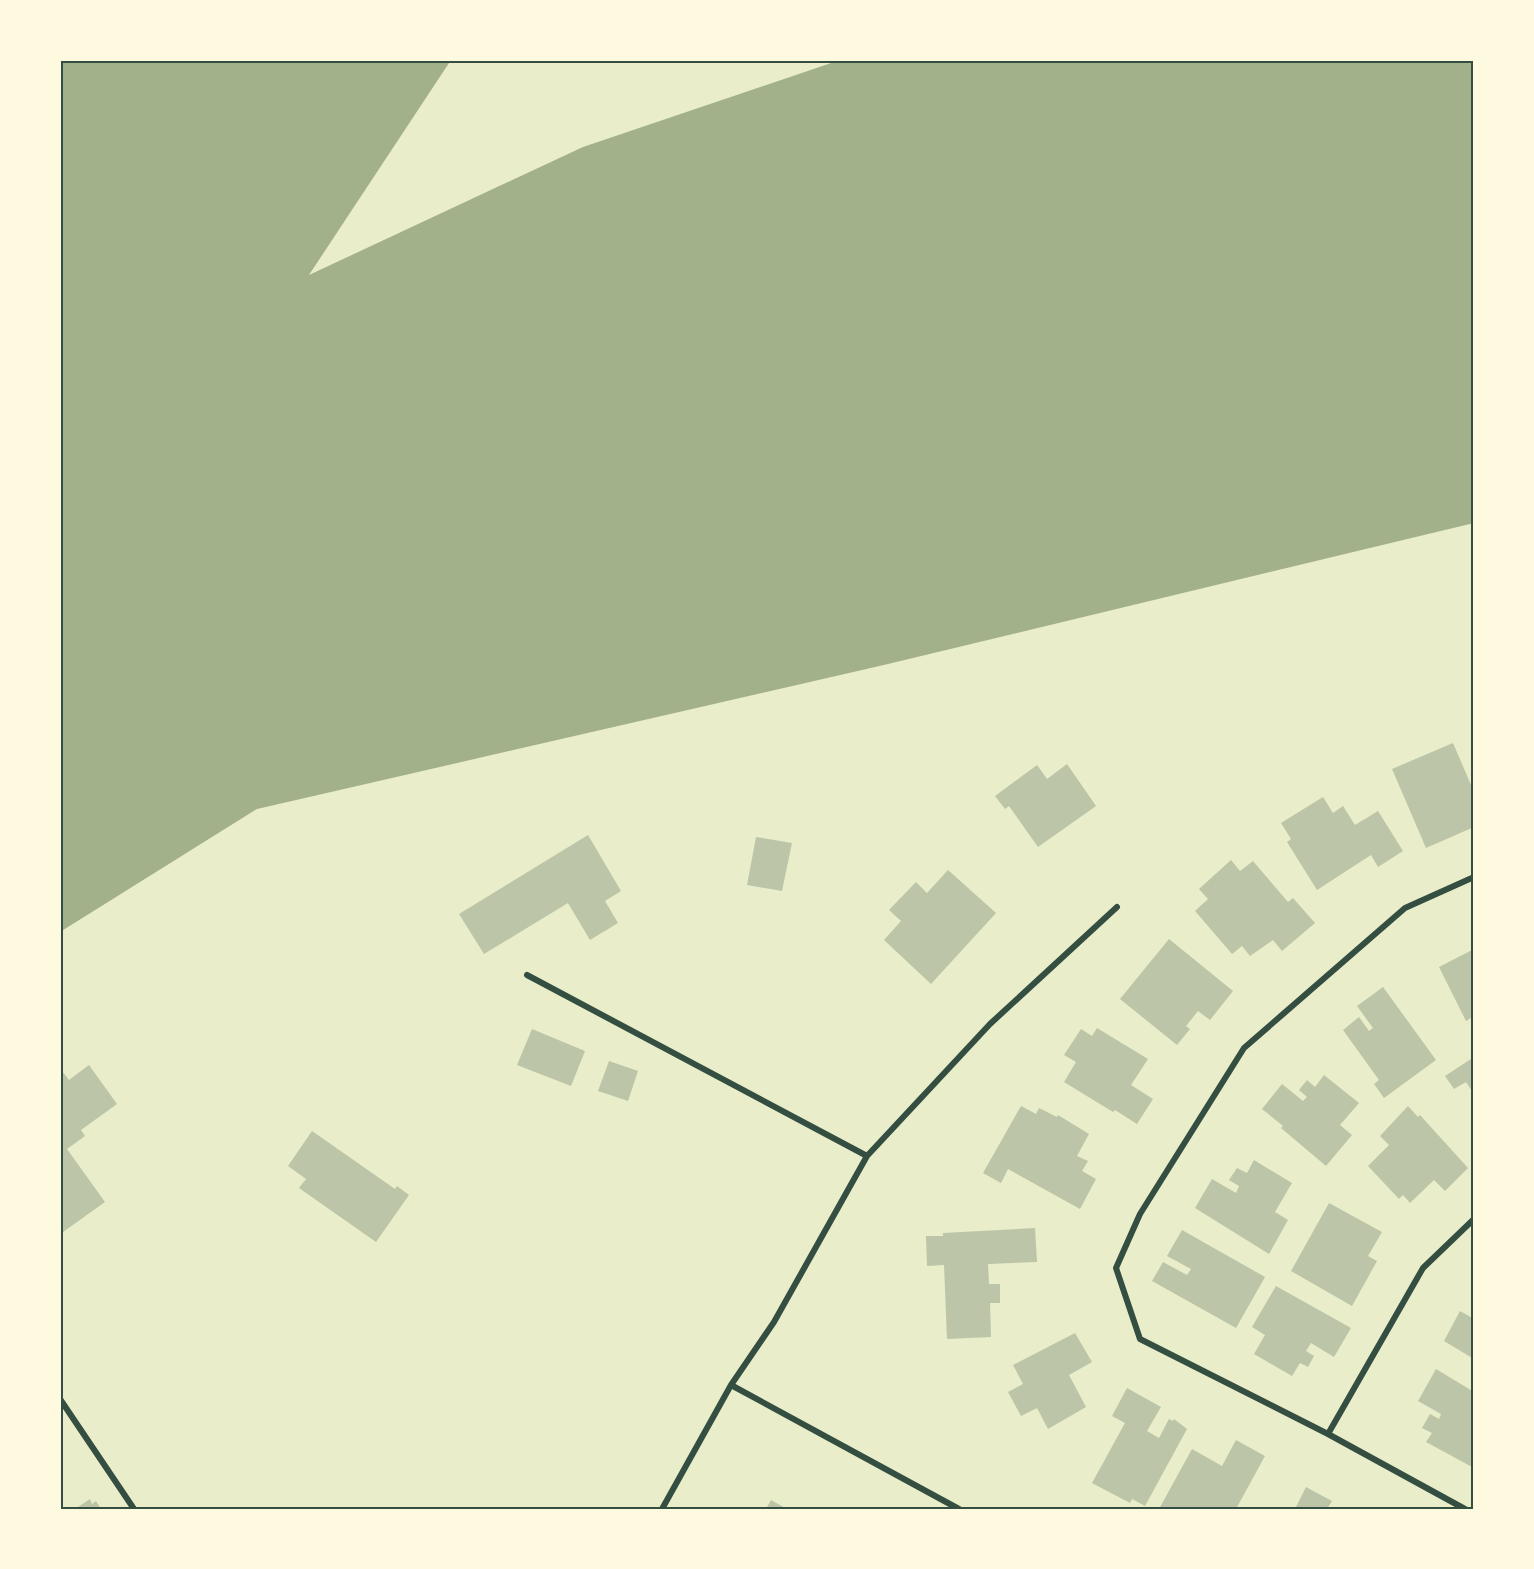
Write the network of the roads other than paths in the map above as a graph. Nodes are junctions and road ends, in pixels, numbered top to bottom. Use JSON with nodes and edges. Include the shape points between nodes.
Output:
{"nodes":[{"id":1,"x":1474,"y":877,"type":"edge"},
{"id":2,"x":1117,"y":907,"type":"dead end"},
{"id":3,"x":527,"y":975,"type":"dead end"},
{"id":4,"x":867,"y":1156,"type":"junction"},
{"id":5,"x":1474,"y":1219,"type":"edge"},
{"id":6,"x":731,"y":1385,"type":"junction"},
{"id":7,"x":60,"y":1399,"type":"edge"},
{"id":8,"x":1328,"y":1434,"type":"junction"},
{"id":9,"x":134,"y":1509,"type":"edge"},
{"id":10,"x":662,"y":1509,"type":"edge"},
{"id":11,"x":959,"y":1509,"type":"edge"},
{"id":12,"x":1465,"y":1509,"type":"edge"}],
"edges":[{"from":1,"to":8,"type":"street","via":[[1405,908],[1244,1048],[1140,1214],[1116,1268],[1140,1339]]},
{"from":2,"to":4,"type":"street","via":[[990,1024]]},
{"from":3,"to":4,"type":"street"},
{"from":4,"to":6,"type":"street","via":[[774,1322]]},
{"from":5,"to":8,"type":"street","via":[[1423,1268]]},
{"from":6,"to":10,"type":"street"},
{"from":6,"to":11,"type":"street"},
{"from":7,"to":9,"type":"street"},
{"from":8,"to":12,"type":"street"}]}
